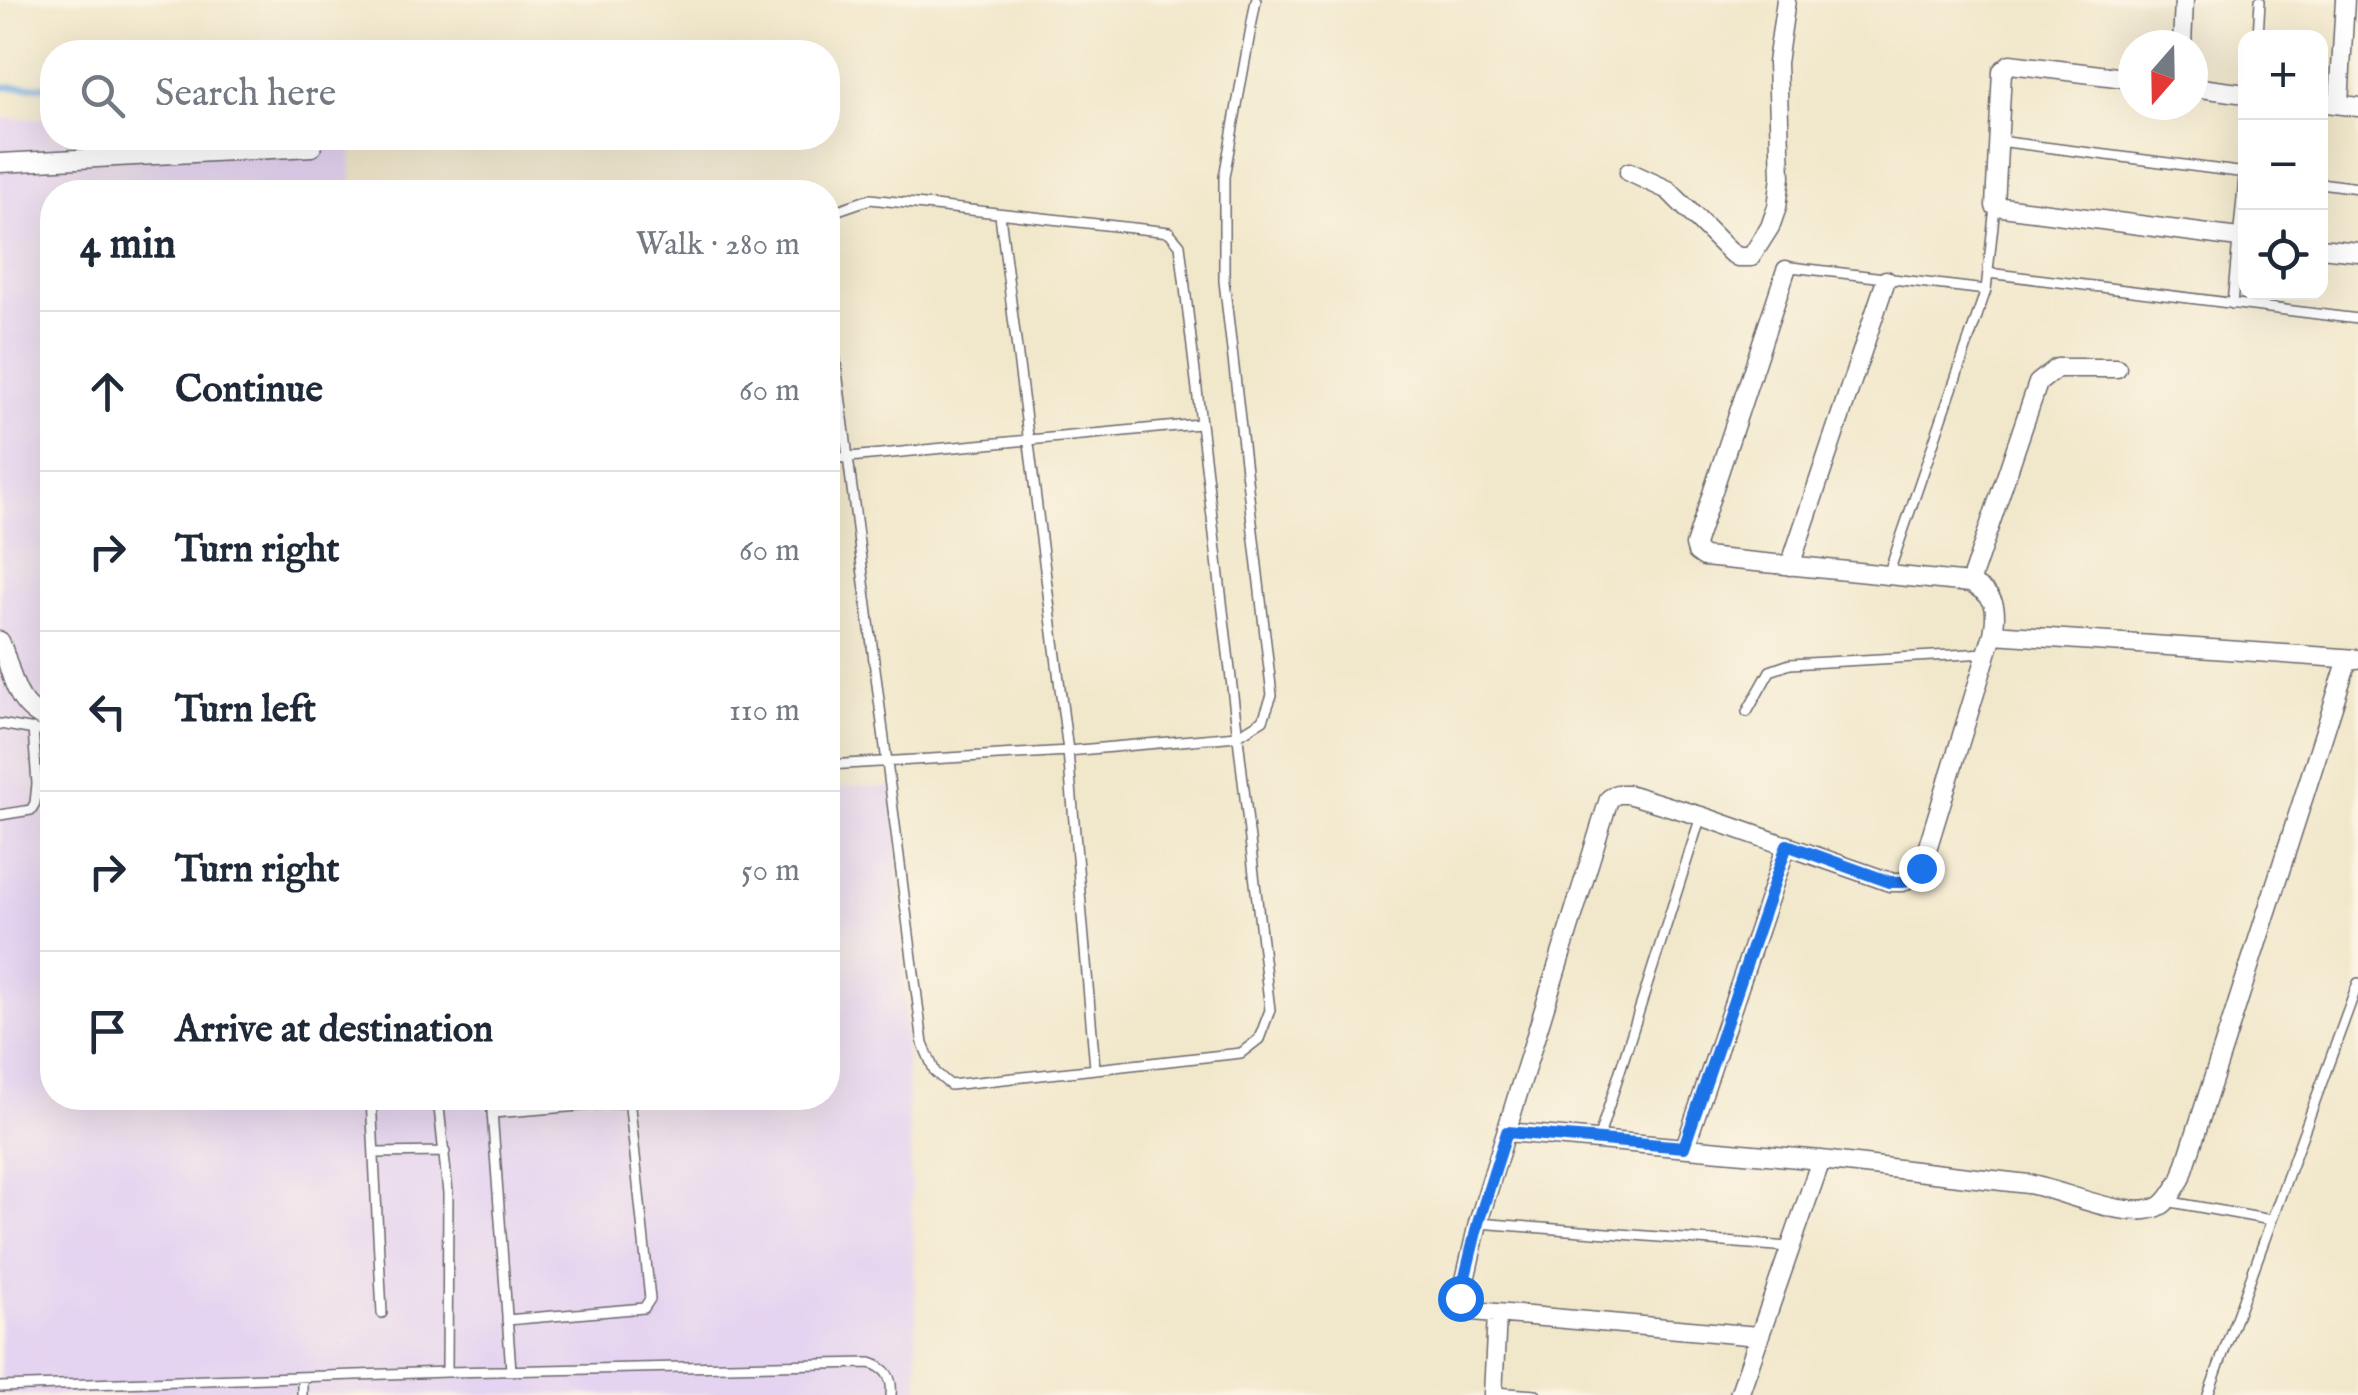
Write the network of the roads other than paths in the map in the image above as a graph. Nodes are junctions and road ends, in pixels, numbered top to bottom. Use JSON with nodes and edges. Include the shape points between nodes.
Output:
{"nodes":[{"id":1,"x":1256,"y":0,"type":"edge"},
{"id":2,"x":1786,"y":0,"type":"edge"},
{"id":3,"x":2184,"y":0,"type":"edge"},
{"id":4,"x":2260,"y":0,"type":"edge"},
{"id":5,"x":2345,"y":0,"type":"edge"},
{"id":6,"x":2183,"y":30,"type":"edge"},
{"id":7,"x":2258,"y":30,"type":"edge"},
{"id":8,"x":2118,"y":77,"type":"edge"},
{"id":9,"x":2208,"y":89,"type":"edge"},
{"id":10,"x":2238,"y":93,"type":"edge"},
{"id":11,"x":2339,"y":104,"type":"edge"},
{"id":12,"x":1998,"y":141,"type":"junction"},
{"id":13,"x":254,"y":150,"type":"edge"},
{"id":14,"x":0,"y":163,"type":"edge"},
{"id":15,"x":1630,"y":172,"type":"dead end"},
{"id":16,"x":2238,"y":172,"type":"edge"},
{"id":17,"x":2328,"y":184,"type":"edge"},
{"id":18,"x":2358,"y":188,"type":"edge"},
{"id":19,"x":1995,"y":206,"type":"junction"},
{"id":20,"x":840,"y":209,"type":"edge"},
{"id":21,"x":1000,"y":215,"type":"junction"},
{"id":22,"x":2238,"y":238,"type":"edge"},
{"id":23,"x":2328,"y":249,"type":"edge"},
{"id":24,"x":2358,"y":252,"type":"edge"},
{"id":25,"x":2238,"y":265,"type":"edge"},
{"id":26,"x":1786,"y":270,"type":"joint"},
{"id":27,"x":1988,"y":273,"type":"junction"},
{"id":28,"x":1886,"y":280,"type":"junction"},
{"id":29,"x":1986,"y":290,"type":"junction"},
{"id":30,"x":2232,"y":304,"type":"junction"},
{"id":31,"x":2358,"y":319,"type":"edge"},
{"id":32,"x":2117,"y":368,"type":"dead end"},
{"id":33,"x":840,"y":395,"type":"edge"},
{"id":34,"x":1199,"y":424,"type":"junction"},
{"id":35,"x":1028,"y":438,"type":"junction"},
{"id":36,"x":840,"y":457,"type":"edge"},
{"id":37,"x":848,"y":457,"type":"junction"},
{"id":38,"x":1790,"y":566,"type":"junction"},
{"id":39,"x":1888,"y":575,"type":"junction"},
{"id":40,"x":1970,"y":582,"type":"junction"},
{"id":41,"x":1993,"y":634,"type":"junction"},
{"id":42,"x":0,"y":641,"type":"edge"},
{"id":43,"x":1988,"y":653,"type":"junction"},
{"id":44,"x":2353,"y":659,"type":"edge"},
{"id":45,"x":1747,"y":712,"type":"dead end"},
{"id":46,"x":40,"y":716,"type":"edge"},
{"id":47,"x":0,"y":724,"type":"edge"},
{"id":48,"x":33,"y":729,"type":"junction"},
{"id":49,"x":40,"y":730,"type":"edge"},
{"id":50,"x":1238,"y":736,"type":"junction"},
{"id":51,"x":1068,"y":751,"type":"junction"},
{"id":52,"x":887,"y":763,"type":"junction"},
{"id":53,"x":840,"y":764,"type":"edge"},
{"id":54,"x":37,"y":784,"type":"junction"},
{"id":55,"x":40,"y":785,"type":"edge"},
{"id":56,"x":0,"y":815,"type":"edge"},
{"id":57,"x":1701,"y":816,"type":"junction"},
{"id":58,"x":1787,"y":845,"type":"junction"},
{"id":59,"x":2358,"y":983,"type":"edge"},
{"id":60,"x":1095,"y":1068,"type":"junction"},
{"id":61,"x":372,"y":1110,"type":"edge"},
{"id":62,"x":440,"y":1110,"type":"edge"},
{"id":63,"x":524,"y":1110,"type":"edge"},
{"id":64,"x":630,"y":1110,"type":"edge"},
{"id":65,"x":492,"y":1113,"type":"joint"},
{"id":66,"x":1507,"y":1132,"type":"junction"},
{"id":67,"x":1598,"y":1140,"type":"junction"},
{"id":68,"x":1684,"y":1147,"type":"junction"},
{"id":69,"x":445,"y":1152,"type":"junction"},
{"id":70,"x":374,"y":1153,"type":"junction"},
{"id":71,"x":1821,"y":1160,"type":"junction"},
{"id":72,"x":2165,"y":1201,"type":"junction"},
{"id":73,"x":2271,"y":1220,"type":"junction"},
{"id":74,"x":1478,"y":1223,"type":"junction"},
{"id":75,"x":1789,"y":1247,"type":"junction"},
{"id":76,"x":382,"y":1313,"type":"dead end"},
{"id":77,"x":1497,"y":1314,"type":"junction"},
{"id":78,"x":508,"y":1320,"type":"junction"},
{"id":79,"x":1758,"y":1336,"type":"junction"},
{"id":80,"x":511,"y":1370,"type":"junction"},
{"id":81,"x":447,"y":1372,"type":"junction"},
{"id":82,"x":302,"y":1377,"type":"junction"},
{"id":83,"x":0,"y":1388,"type":"edge"},
{"id":84,"x":1493,"y":1394,"type":"edge"},
{"id":85,"x":302,"y":1395,"type":"edge"},
{"id":86,"x":892,"y":1395,"type":"edge"},
{"id":87,"x":1536,"y":1395,"type":"edge"},
{"id":88,"x":1739,"y":1395,"type":"edge"},
{"id":89,"x":2208,"y":1395,"type":"edge"}],
"edges":[{"from":1,"to":50,"type":"lane","via":[[1224,177],[1223,242],[1272,695],[1263,720]]},
{"from":2,"to":15,"type":"street","via":[[1777,64],[1777,207],[1751,256],[1730,252],[1668,190]]},
{"from":3,"to":6,"type":"street"},
{"from":4,"to":7,"type":"lane"},
{"from":5,"to":11,"type":"street"},
{"from":8,"to":12,"type":"street","via":[[2010,64],[2002,71]]},
{"from":9,"to":10,"type":"street"},
{"from":12,"to":16,"type":"lane"},
{"from":12,"to":19,"type":"street"},
{"from":13,"to":14,"type":"street"},
{"from":17,"to":18,"type":"lane"},
{"from":19,"to":22,"type":"street"},
{"from":19,"to":27,"type":"lane"},
{"from":20,"to":21,"type":"lane","via":[[870,198]]},
{"from":21,"to":34,"type":"lane","via":[[1176,237]]},
{"from":21,"to":35,"type":"lane"},
{"from":23,"to":24,"type":"street"},
{"from":25,"to":30,"type":"lane"},
{"from":26,"to":28,"type":"lane"},
{"from":26,"to":38,"type":"street","via":[[1695,545],[1704,557]]},
{"from":27,"to":29,"type":"lane"},
{"from":27,"to":30,"type":"lane"},
{"from":28,"to":29,"type":"lane"},
{"from":28,"to":38,"type":"street"},
{"from":29,"to":39,"type":"lane"},
{"from":30,"to":31,"type":"lane"},
{"from":32,"to":40,"type":"street","via":[[2057,368],[2038,383]]},
{"from":33,"to":37,"type":"lane"},
{"from":34,"to":35,"type":"lane"},
{"from":34,"to":50,"type":"lane"},
{"from":35,"to":37,"type":"lane"},
{"from":35,"to":51,"type":"lane"},
{"from":36,"to":37,"type":"lane"},
{"from":37,"to":52,"type":"lane"},
{"from":38,"to":39,"type":"street"},
{"from":39,"to":40,"type":"street"},
{"from":40,"to":41,"type":"street","via":[[1994,600]]},
{"from":41,"to":43,"type":"street"},
{"from":41,"to":44,"type":"street"},
{"from":42,"to":46,"type":"street","via":[[12,682]]},
{"from":43,"to":45,"type":"lane","via":[[1790,664],[1770,671]]},
{"from":43,"to":58,"type":"street","via":[[1913,877],[1890,882]]},
{"from":44,"to":72,"type":"street","via":[[2180,1178]]},
{"from":47,"to":48,"type":"lane"},
{"from":48,"to":49,"type":"lane"},
{"from":48,"to":54,"type":"lane"},
{"from":50,"to":51,"type":"lane"},
{"from":50,"to":60,"type":"lane","via":[[1270,1010],[1259,1040],[1241,1053]]},
{"from":51,"to":52,"type":"lane"},
{"from":51,"to":60,"type":"lane"},
{"from":52,"to":53,"type":"lane"},
{"from":52,"to":60,"type":"lane","via":[[923,1044],[934,1072],[950,1085]]},
{"from":54,"to":55,"type":"lane"},
{"from":54,"to":56,"type":"lane","via":[[31,810]]},
{"from":57,"to":58,"type":"street"},
{"from":57,"to":66,"type":"street","via":[[1628,794],[1609,800]]},
{"from":57,"to":67,"type":"lane"},
{"from":58,"to":68,"type":"street"},
{"from":59,"to":73,"type":"lane"},
{"from":61,"to":70,"type":"lane"},
{"from":62,"to":69,"type":"lane"},
{"from":63,"to":65,"type":"lane"},
{"from":64,"to":78,"type":"lane","via":[[648,1305]]},
{"from":65,"to":78,"type":"lane"},
{"from":66,"to":67,"type":"street"},
{"from":66,"to":74,"type":"street"},
{"from":67,"to":68,"type":"street"},
{"from":68,"to":71,"type":"street"},
{"from":69,"to":70,"type":"lane"},
{"from":69,"to":81,"type":"lane"},
{"from":70,"to":76,"type":"lane"},
{"from":71,"to":72,"type":"street","via":[[2054,1188],[2124,1211]]},
{"from":71,"to":75,"type":"street"},
{"from":72,"to":73,"type":"lane"},
{"from":73,"to":89,"type":"lane"},
{"from":74,"to":75,"type":"lane"},
{"from":74,"to":77,"type":"street","via":[[1460,1298],[1473,1311]]},
{"from":75,"to":79,"type":"street"},
{"from":77,"to":79,"type":"street"},
{"from":77,"to":84,"type":"street"},
{"from":78,"to":80,"type":"lane"},
{"from":79,"to":88,"type":"street"},
{"from":80,"to":81,"type":"lane"},
{"from":80,"to":86,"type":"lane","via":[[870,1363],[890,1377]]},
{"from":81,"to":82,"type":"lane"},
{"from":82,"to":83,"type":"lane"},
{"from":82,"to":85,"type":"lane"},
{"from":84,"to":87,"type":"lane"}]}
